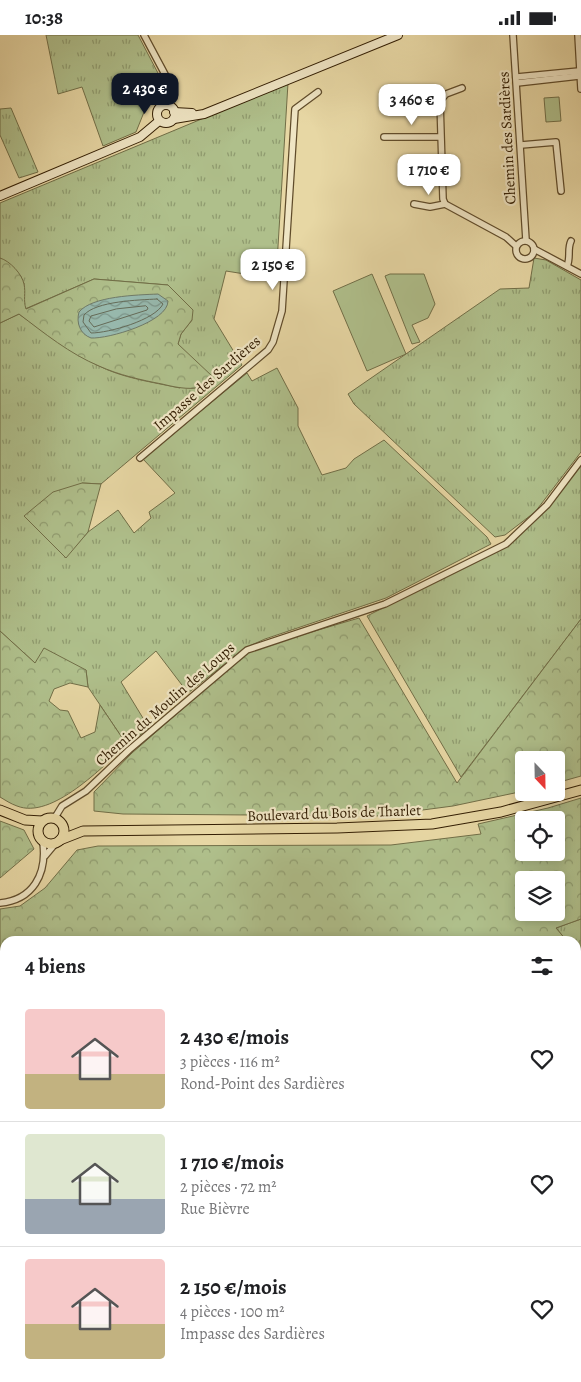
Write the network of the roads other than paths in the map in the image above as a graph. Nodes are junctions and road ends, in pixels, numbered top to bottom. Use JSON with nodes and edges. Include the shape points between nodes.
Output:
{"nodes":[{"id":1,"x":144,"y":35,"type":"edge"},
{"id":2,"x":388,"y":35,"type":"edge"},
{"id":3,"x":398,"y":35,"type":"edge"},
{"id":4,"x":513,"y":35,"type":"edge"},
{"id":5,"x":578,"y":35,"type":"edge"},
{"id":6,"x":579,"y":74,"type":"junction"},
{"id":7,"x":517,"y":80,"type":"junction"},
{"id":8,"x":462,"y":88,"type":"dead end"},
{"id":9,"x":581,"y":89,"type":"edge"},
{"id":10,"x":318,"y":92,"type":"dead end"},
{"id":11,"x":167,"y":105,"type":"junction"},
{"id":12,"x":174,"y":115,"type":"junction"},
{"id":13,"x":159,"y":121,"type":"junction"},
{"id":14,"x":384,"y":137,"type":"dead end"},
{"id":15,"x":440,"y":137,"type":"junction"},
{"id":16,"x":521,"y":145,"type":"junction"},
{"id":17,"x":561,"y":191,"type":"dead end"},
{"id":18,"x":0,"y":195,"type":"edge"},
{"id":19,"x":414,"y":204,"type":"dead end"},
{"id":20,"x":445,"y":204,"type":"junction"},
{"id":21,"x":526,"y":240,"type":"junction"},
{"id":22,"x":571,"y":241,"type":"dead end"},
{"id":23,"x":516,"y":246,"type":"junction"},
{"id":24,"x":534,"y":249,"type":"junction"},
{"id":25,"x":532,"y":256,"type":"junction"},
{"id":26,"x":548,"y":257,"type":"junction"},
{"id":27,"x":567,"y":267,"type":"junction"},
{"id":28,"x":581,"y":274,"type":"edge"},
{"id":29,"x":140,"y":458,"type":"dead end"},
{"id":30,"x":581,"y":460,"type":"edge"},
{"id":31,"x":581,"y":790,"type":"edge"},
{"id":32,"x":0,"y":810,"type":"edge"},
{"id":33,"x":54,"y":819,"type":"junction"},
{"id":34,"x":25,"y":820,"type":"junction"},
{"id":35,"x":42,"y":821,"type":"junction"},
{"id":36,"x":62,"y":825,"type":"junction"},
{"id":37,"x":83,"y":831,"type":"junction"},
{"id":38,"x":37,"y":833,"type":"junction"},
{"id":39,"x":58,"y":842,"type":"junction"},
{"id":40,"x":44,"y":843,"type":"junction"},
{"id":41,"x":45,"y":856,"type":"junction"},
{"id":42,"x":0,"y":903,"type":"edge"}],
"edges":[{"from":1,"to":11,"type":"street","via":[[168,80]]},
{"from":2,"to":12,"type":"main road","via":[[203,112]]},
{"from":3,"to":12,"type":"main road","via":[[204,114]]},
{"from":4,"to":7,"type":"street","name":"Chemin des Sardières"},
{"from":5,"to":6,"type":"street"},
{"from":6,"to":7,"type":"street"},
{"from":6,"to":9,"type":"street"},
{"from":7,"to":16,"type":"street","name":"Chemin des Sardières"},
{"from":8,"to":15,"type":"street","via":[[446,94],[440,101]]},
{"from":10,"to":29,"type":"street","name":"Impasse des Sardières","via":[[295,109],[282,311],[273,342],[268,350]]},
{"from":11,"to":12,"type":"main road"},
{"from":11,"to":13,"type":"main road","via":[[158,109]]},
{"from":12,"to":13,"type":"main road","via":[[166,123]]},
{"from":13,"to":18,"type":"main road","via":[[140,137]]},
{"from":14,"to":15,"type":"street"},
{"from":15,"to":20,"type":"street"},
{"from":16,"to":17,"type":"street","via":[[556,142]]},
{"from":16,"to":21,"type":"street","name":"Chemin des Sardières"},
{"from":19,"to":20,"type":"street","via":[[430,207]]},
{"from":20,"to":23,"type":"street","via":[[506,237]]},
{"from":21,"to":23,"type":"street"},
{"from":21,"to":24,"type":"street"},
{"from":22,"to":27,"type":"street"},
{"from":23,"to":25,"type":"street","via":[[519,257],[526,259]]},
{"from":24,"to":25,"type":"street"},
{"from":24,"to":26,"type":"street"},
{"from":25,"to":26,"type":"street"},
{"from":26,"to":27,"type":"street"},
{"from":27,"to":28,"type":"street"},
{"from":30,"to":33,"type":"street","name":"Chemin du Moulin des Loups","via":[[547,505],[506,544],[385,603],[247,650],[129,750],[86,791],[62,806]]},
{"from":31,"to":37,"type":"main road","name":"Boulevard du Bois de Tharlet","via":[[501,812],[432,824]]},
{"from":32,"to":34,"type":"main road"},
{"from":33,"to":35,"type":"main road"},
{"from":33,"to":36,"type":"main road"},
{"from":34,"to":35,"type":"main road"},
{"from":34,"to":38,"type":"main road"},
{"from":35,"to":38,"type":"main road"},
{"from":36,"to":37,"type":"main road","name":"Boulevard du Bois de Tharlet"},
{"from":36,"to":39,"type":"main road","via":[[64,835]]},
{"from":37,"to":39,"type":"main road","name":"Boulevard du Bois de Tharlet"},
{"from":38,"to":40,"type":"main road"},
{"from":39,"to":40,"type":"main road"},
{"from":39,"to":41,"type":"street"},
{"from":40,"to":41,"type":"street"},
{"from":41,"to":42,"type":"street","via":[[39,878],[29,893]]}]}
